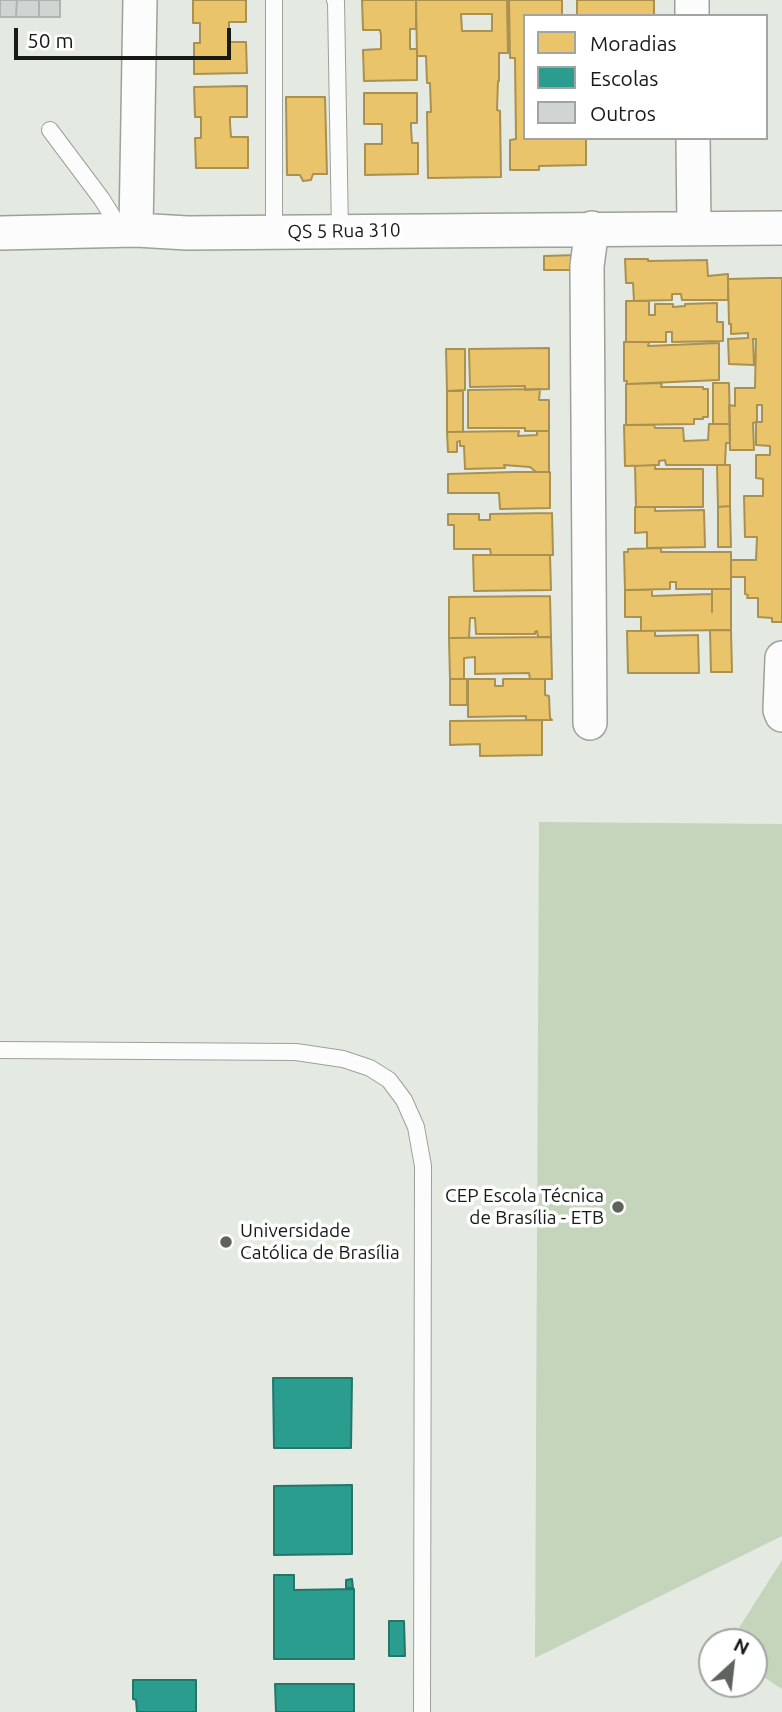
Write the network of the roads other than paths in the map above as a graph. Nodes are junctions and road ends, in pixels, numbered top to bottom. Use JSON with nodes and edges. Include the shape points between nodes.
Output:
{"nodes":[{"id":1,"x":140,"y":0,"type":"edge"},
{"id":2,"x":274,"y":0,"type":"edge"},
{"id":3,"x":335,"y":0,"type":"edge"},
{"id":4,"x":50,"y":130,"type":"dead end"},
{"id":5,"x":693,"y":140,"type":"edge"},
{"id":6,"x":592,"y":228,"type":"junction"},
{"id":7,"x":694,"y":228,"type":"junction"},
{"id":8,"x":782,"y":228,"type":"edge"},
{"id":9,"x":126,"y":231,"type":"junction"},
{"id":10,"x":340,"y":231,"type":"junction"},
{"id":11,"x":274,"y":232,"type":"junction"},
{"id":12,"x":0,"y":233,"type":"edge"},
{"id":13,"x":782,"y":658,"type":"edge"},
{"id":14,"x":782,"y":715,"type":"edge"},
{"id":15,"x":590,"y":723,"type":"dead end"},
{"id":16,"x":0,"y":1050,"type":"edge"},
{"id":17,"x":422,"y":1712,"type":"edge"}],
"edges":[{"from":1,"to":9,"type":"street","via":[[138,171]]},
{"from":2,"to":11,"type":"lane"},
{"from":3,"to":10,"type":"lane"},
{"from":4,"to":9,"type":"lane"},
{"from":5,"to":7,"type":"street"},
{"from":6,"to":7,"type":"street","name":"QS 5 Rua 310"},
{"from":6,"to":10,"type":"street","name":"QS 5 Rua 310"},
{"from":6,"to":15,"type":"street","via":[[587,266]]},
{"from":7,"to":8,"type":"street","name":"QS 5 Rua 310"},
{"from":9,"to":11,"type":"street","name":"QS 5 Rua 310"},
{"from":9,"to":12,"type":"street","name":"QS 5 Rua 310"},
{"from":10,"to":11,"type":"street","name":"QS 5 Rua 310"},
{"from":13,"to":14,"type":"street"},
{"from":16,"to":17,"type":"lane","via":[[296,1052],[370,1068],[389,1080],[404,1100],[416,1127],[423,1166]]}]}
